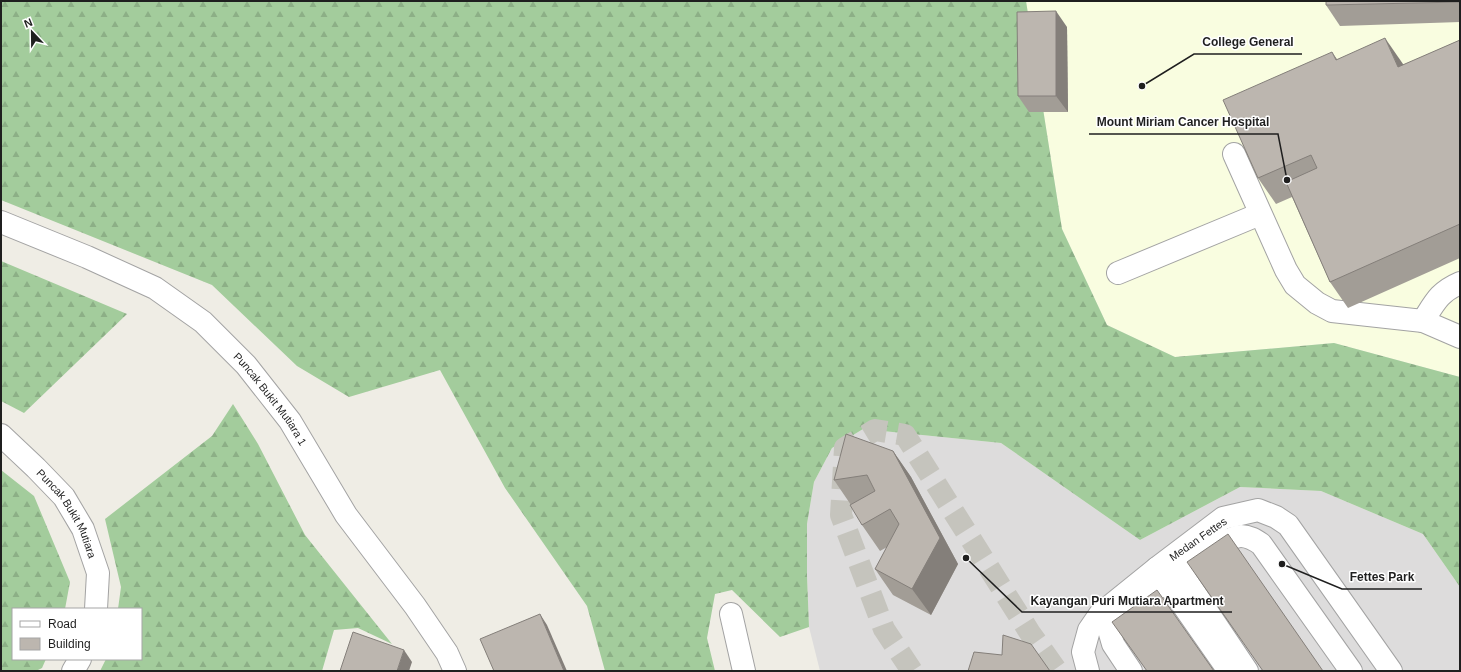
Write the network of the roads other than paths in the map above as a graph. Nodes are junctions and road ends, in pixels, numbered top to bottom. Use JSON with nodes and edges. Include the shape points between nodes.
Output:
{"nodes":[{"id":1,"x":1234,"y":154,"type":"edge"},
{"id":2,"x":1260,"y":214,"type":"junction"},
{"id":3,"x":1,"y":222,"type":"edge"},
{"id":4,"x":1118,"y":273,"type":"dead end"},
{"id":5,"x":1460,"y":283,"type":"edge"},
{"id":6,"x":1423,"y":320,"type":"junction"},
{"id":7,"x":1460,"y":337,"type":"edge"},
{"id":8,"x":1,"y":435,"type":"edge"},
{"id":9,"x":1162,"y":575,"type":"junction"},
{"id":10,"x":96,"y":608,"type":"edge"},
{"id":11,"x":731,"y":614,"type":"dead end"},
{"id":12,"x":1357,"y":623,"type":"junction"},
{"id":13,"x":1331,"y":644,"type":"junction"},
{"id":14,"x":79,"y":660,"type":"edge"},
{"id":15,"x":73,"y":671,"type":"edge"},
{"id":16,"x":455,"y":671,"type":"edge"},
{"id":17,"x":744,"y":671,"type":"edge"},
{"id":18,"x":1088,"y":671,"type":"edge"},
{"id":19,"x":1131,"y":671,"type":"edge"},
{"id":20,"x":1229,"y":671,"type":"edge"},
{"id":21,"x":1247,"y":671,"type":"edge"},
{"id":22,"x":1351,"y":671,"type":"edge"},
{"id":23,"x":1391,"y":671,"type":"edge"}],
"edges":[{"from":1,"to":2,"type":"street"},
{"from":2,"to":4,"type":"street"},
{"from":2,"to":6,"type":"street","via":[[1295,285],[1317,303],[1332,311]]},
{"from":3,"to":16,"type":"street","name":"Puncak Bukit Mutiara 1","via":[[155,288],[203,322],[246,365],[290,421],[346,515],[415,606],[447,653]]},
{"from":5,"to":6,"type":"street","via":[[1441,294]]},
{"from":6,"to":7,"type":"street"},
{"from":8,"to":10,"type":"street","name":"Puncak Bukit Mutiara","via":[[64,498],[83,529],[98,573]]},
{"from":9,"to":12,"type":"street","name":"Medan Fettes","via":[[1223,518],[1258,510],[1276,516],[1288,525]]},
{"from":9,"to":18,"type":"street","name":"Medan Fettes","via":[[1096,619],[1089,630],[1084,652]]},
{"from":9,"to":19,"type":"street","via":[[1117,616],[1110,630],[1113,644]]},
{"from":9,"to":20,"type":"street"},
{"from":11,"to":17,"type":"street"},
{"from":12,"to":13,"type":"street"},
{"from":12,"to":23,"type":"street","name":"Medan Fettes"},
{"from":13,"to":21,"type":"street","via":[[1261,544],[1250,537],[1230,538],[1180,571]]},
{"from":13,"to":22,"type":"street"},
{"from":14,"to":15,"type":"street"}]}
